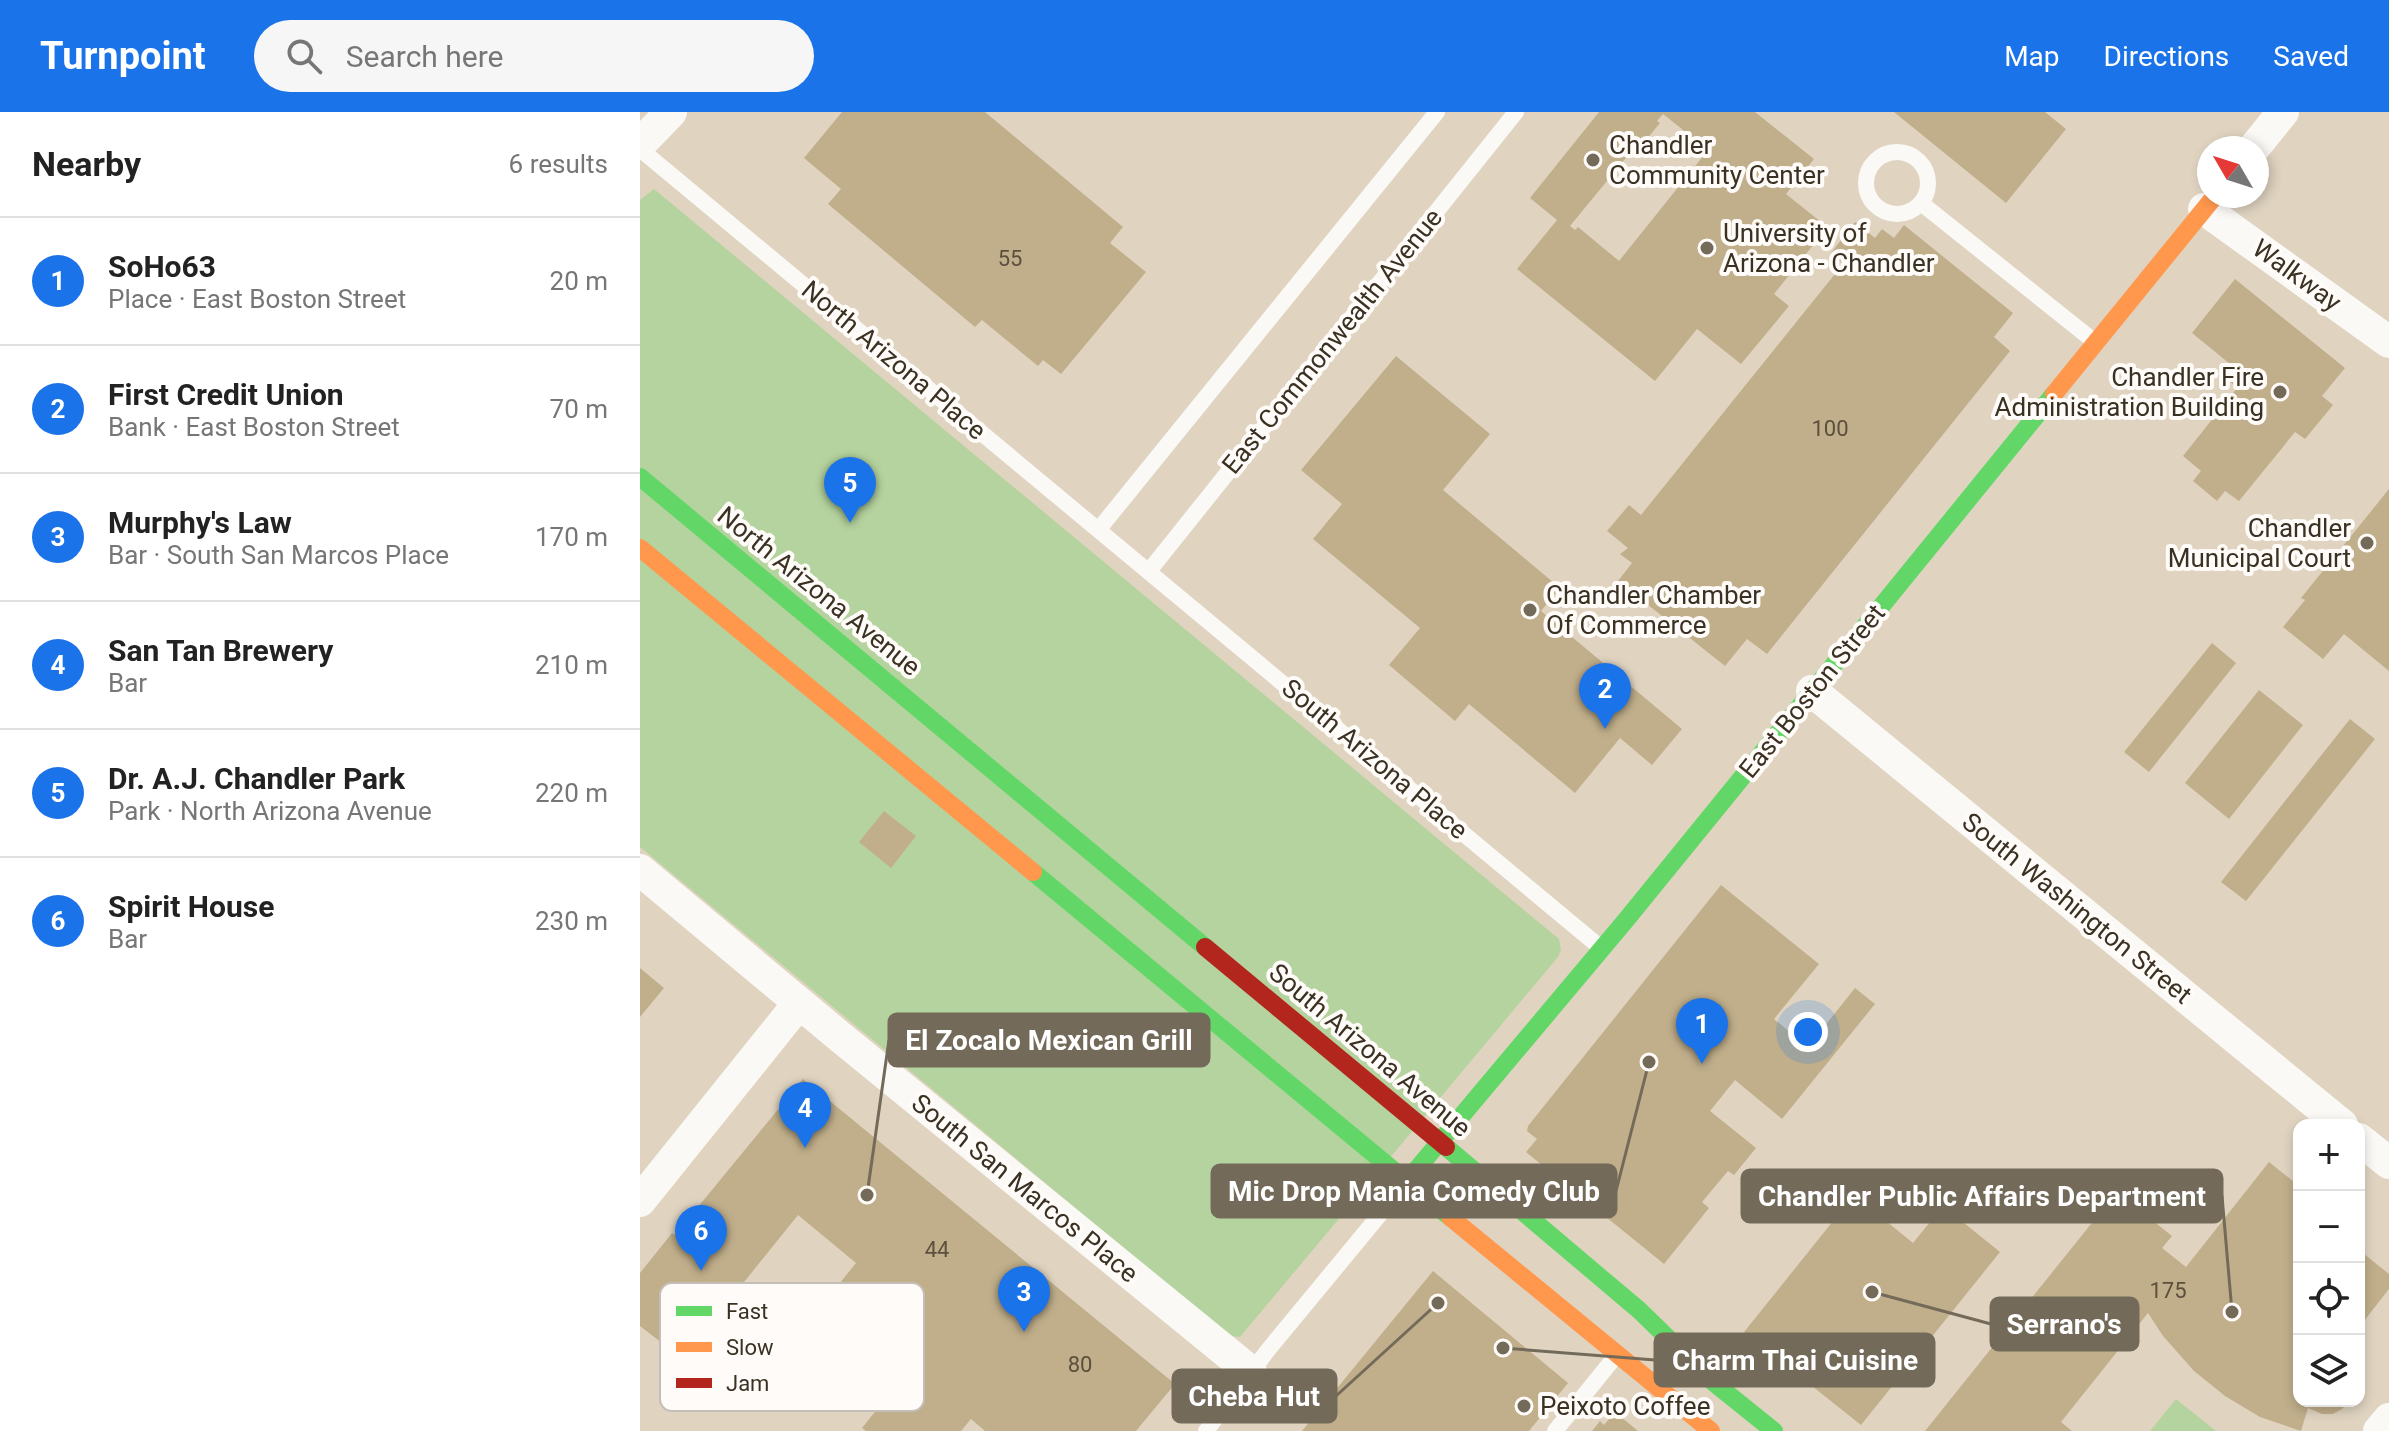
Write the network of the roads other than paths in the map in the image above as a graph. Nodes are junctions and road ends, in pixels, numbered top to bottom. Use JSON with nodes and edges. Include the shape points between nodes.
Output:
{"nodes":[{"id":1,"x":671,"y":112,"type":"edge"},
{"id":2,"x":1437,"y":112,"type":"edge"},
{"id":3,"x":1516,"y":112,"type":"edge"},
{"id":4,"x":2283,"y":112,"type":"edge"},
{"id":5,"x":2264,"y":136,"type":"edge"},
{"id":6,"x":640,"y":146,"type":"edge"},
{"id":7,"x":1921,"y":203,"type":"dead end"},
{"id":8,"x":2206,"y":208,"type":"edge"},
{"id":9,"x":2216,"y":208,"type":"edge"},
{"id":10,"x":2095,"y":342,"type":"junction"},
{"id":11,"x":2389,"y":342,"type":"edge"},
{"id":12,"x":640,"y":477,"type":"edge"},
{"id":13,"x":1099,"y":529,"type":"junction"},
{"id":14,"x":640,"y":548,"type":"edge"},
{"id":15,"x":1149,"y":571,"type":"junction"},
{"id":16,"x":1812,"y":691,"type":"junction"},
{"id":17,"x":966,"y":745,"type":"joint"},
{"id":18,"x":640,"y":870,"type":"edge"},
{"id":19,"x":1601,"y":949,"type":"junction"},
{"id":20,"x":799,"y":1003,"type":"junction"},
{"id":21,"x":2335,"y":1119,"type":"edge"},
{"id":22,"x":1440,"y":1143,"type":"junction"},
{"id":23,"x":2365,"y":1144,"type":"edge"},
{"id":24,"x":2389,"y":1163,"type":"edge"},
{"id":25,"x":1406,"y":1182,"type":"junction"},
{"id":26,"x":640,"y":1201,"type":"edge"},
{"id":27,"x":1616,"y":1355,"type":"junction"},
{"id":28,"x":1251,"y":1372,"type":"junction"},
{"id":29,"x":2389,"y":1419,"type":"edge"},
{"id":30,"x":1206,"y":1431,"type":"edge"},
{"id":31,"x":1555,"y":1431,"type":"edge"},
{"id":32,"x":1711,"y":1431,"type":"edge"},
{"id":33,"x":1774,"y":1431,"type":"edge"},
{"id":34,"x":2379,"y":1431,"type":"edge"}],
"edges":[{"from":1,"to":6,"type":"street"},
{"from":2,"to":13,"type":"lane"},
{"from":3,"to":15,"type":"lane","name":"East Commonwealth Avenue"},
{"from":4,"to":5,"type":"street"},
{"from":6,"to":13,"type":"lane","name":"North Arizona Place"},
{"from":7,"to":10,"type":"lane"},
{"from":8,"to":10,"type":"main road","name":"East Boston Street"},
{"from":9,"to":11,"type":"street","name":"Walkway"},
{"from":10,"to":16,"type":"main road","name":"East Boston Street"},
{"from":12,"to":17,"type":"main road","name":"North Arizona Avenue"},
{"from":13,"to":15,"type":"lane","name":"North Arizona Place"},
{"from":14,"to":25,"type":"main road"},
{"from":15,"to":19,"type":"lane","name":"South Arizona Place"},
{"from":16,"to":19,"type":"main road","name":"East Boston Street"},
{"from":16,"to":21,"type":"street","name":"South Washington Street"},
{"from":17,"to":22,"type":"main road","name":"South Arizona Avenue"},
{"from":18,"to":20,"type":"street","name":"South San Marcos Place"},
{"from":19,"to":22,"type":"main road","name":"East Boston Street"},
{"from":20,"to":26,"type":"street"},
{"from":20,"to":28,"type":"street","name":"South San Marcos Place"},
{"from":22,"to":25,"type":"main road","name":"East Boston Street"},
{"from":22,"to":33,"type":"main road","name":"South Arizona Avenue"},
{"from":23,"to":24,"type":"street"},
{"from":25,"to":27,"type":"main road"},
{"from":25,"to":28,"type":"lane"},
{"from":27,"to":31,"type":"lane"},
{"from":27,"to":32,"type":"main road"},
{"from":28,"to":30,"type":"lane"},
{"from":29,"to":34,"type":"street"}]}
